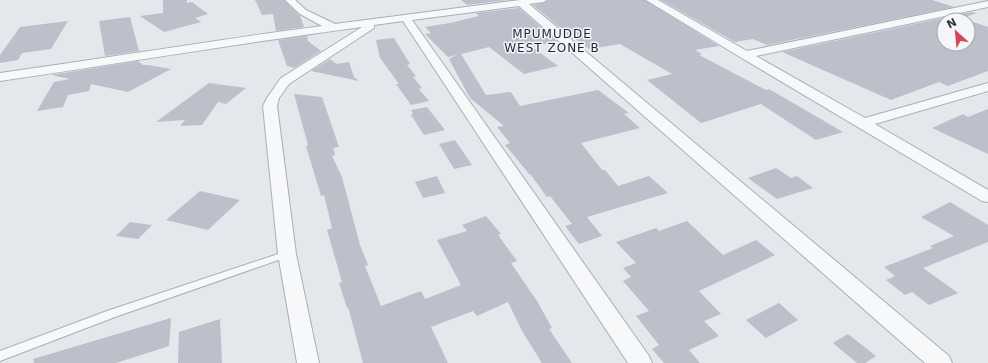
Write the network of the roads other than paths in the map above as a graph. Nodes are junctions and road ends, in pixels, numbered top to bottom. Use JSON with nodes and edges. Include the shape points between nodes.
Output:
{"nodes":[{"id":1,"x":290,"y":0,"type":"edge"},
{"id":2,"x":541,"y":0,"type":"edge"},
{"id":3,"x":651,"y":0,"type":"edge"},
{"id":4,"x":956,"y":2,"type":"dead end"},
{"id":5,"x":522,"y":3,"type":"junction"},
{"id":6,"x":988,"y":4,"type":"edge"},
{"id":7,"x":971,"y":7,"type":"junction"},
{"id":8,"x":988,"y":13,"type":"edge"},
{"id":9,"x":406,"y":19,"type":"junction"},
{"id":10,"x":375,"y":23,"type":"junction"},
{"id":11,"x":333,"y":28,"type":"junction"},
{"id":12,"x":350,"y":38,"type":"junction"},
{"id":13,"x":744,"y":55,"type":"junction"},
{"id":14,"x":0,"y":77,"type":"edge"},
{"id":15,"x":988,"y":87,"type":"edge"},
{"id":16,"x":863,"y":123,"type":"junction"},
{"id":17,"x":988,"y":197,"type":"edge"},
{"id":18,"x":287,"y":254,"type":"junction"},
{"id":19,"x":0,"y":356,"type":"edge"},
{"id":20,"x":308,"y":363,"type":"edge"},
{"id":21,"x":641,"y":363,"type":"edge"},
{"id":22,"x":941,"y":363,"type":"edge"}],
"edges":[{"from":1,"to":11,"type":"street","via":[[303,12]]},
{"from":2,"to":5,"type":"street"},
{"from":3,"to":13,"type":"street"},
{"from":4,"to":7,"type":"street"},
{"from":5,"to":9,"type":"street"},
{"from":5,"to":22,"type":"street"},
{"from":6,"to":7,"type":"street"},
{"from":7,"to":8,"type":"street"},
{"from":7,"to":13,"type":"street"},
{"from":9,"to":10,"type":"street"},
{"from":9,"to":21,"type":"street"},
{"from":10,"to":11,"type":"street"},
{"from":10,"to":12,"type":"street"},
{"from":11,"to":12,"type":"street"},
{"from":11,"to":14,"type":"street"},
{"from":12,"to":18,"type":"street","via":[[285,81],[270,106]]},
{"from":13,"to":16,"type":"street"},
{"from":15,"to":16,"type":"street"},
{"from":16,"to":17,"type":"street"},
{"from":18,"to":19,"type":"lane","via":[[111,314]]},
{"from":18,"to":20,"type":"street"}]}
